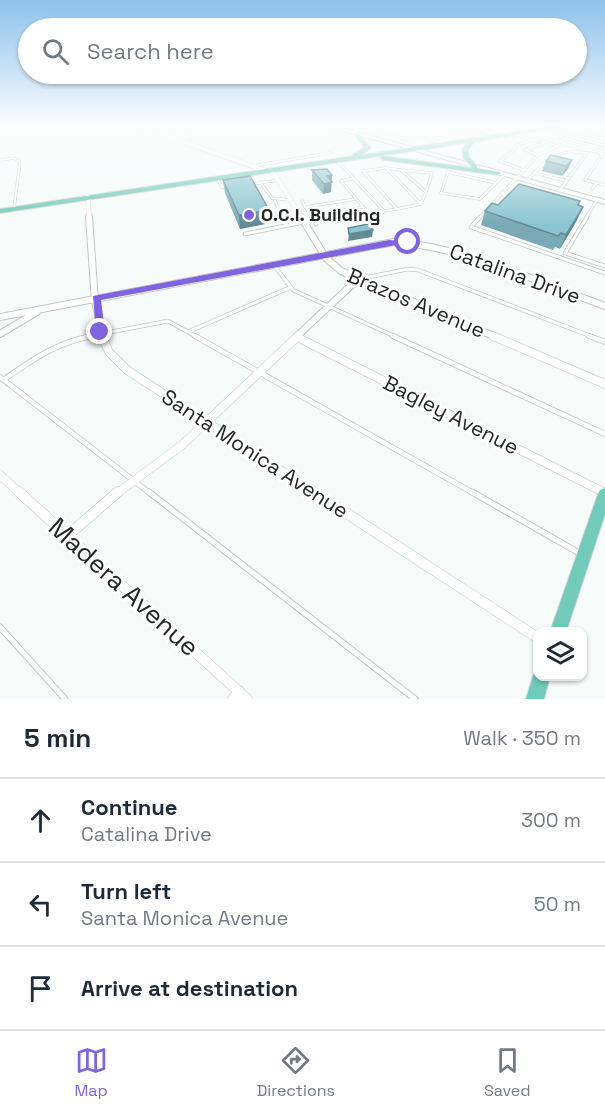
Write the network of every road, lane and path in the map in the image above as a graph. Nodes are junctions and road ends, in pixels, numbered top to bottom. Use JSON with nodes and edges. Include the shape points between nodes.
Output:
{"nodes":[{"id":1,"x":19,"y":160,"type":"edge"},
{"id":2,"x":233,"y":160,"type":"edge"},
{"id":3,"x":290,"y":160,"type":"edge"},
{"id":4,"x":337,"y":160,"type":"joint"},
{"id":5,"x":404,"y":160,"type":"edge"},
{"id":6,"x":449,"y":160,"type":"edge"},
{"id":7,"x":468,"y":160,"type":"edge"},
{"id":8,"x":503,"y":160,"type":"edge"},
{"id":9,"x":534,"y":160,"type":"edge"},
{"id":10,"x":545,"y":160,"type":"edge"},
{"id":11,"x":583,"y":160,"type":"edge"},
{"id":12,"x":599,"y":160,"type":"edge"},
{"id":13,"x":252,"y":166,"type":"junction"},
{"id":14,"x":475,"y":167,"type":"junction"},
{"id":15,"x":386,"y":168,"type":"junction"},
{"id":16,"x":576,"y":169,"type":"junction"},
{"id":17,"x":269,"y":170,"type":"junction"},
{"id":18,"x":401,"y":170,"type":"junction"},
{"id":19,"x":524,"y":170,"type":"junction"},
{"id":20,"x":570,"y":170,"type":"edge"},
{"id":21,"x":534,"y":173,"type":"junction"},
{"id":22,"x":501,"y":174,"type":"junction"},
{"id":23,"x":567,"y":174,"type":"edge"},
{"id":24,"x":217,"y":178,"type":"junction"},
{"id":25,"x":354,"y":178,"type":"junction"},
{"id":26,"x":516,"y":178,"type":"junction"},
{"id":27,"x":278,"y":180,"type":"junction"},
{"id":28,"x":568,"y":180,"type":"junction"},
{"id":29,"x":527,"y":181,"type":"junction"},
{"id":30,"x":260,"y":182,"type":"junction"},
{"id":31,"x":496,"y":183,"type":"junction"},
{"id":32,"x":597,"y":183,"type":"junction"},
{"id":33,"x":249,"y":184,"type":"edge"},
{"id":34,"x":605,"y":185,"type":"edge"},
{"id":35,"x":238,"y":186,"type":"edge"},
{"id":36,"x":560,"y":190,"type":"junction"},
{"id":37,"x":426,"y":192,"type":"junction"},
{"id":38,"x":590,"y":192,"type":"junction"},
{"id":39,"x":88,"y":197,"type":"junction"},
{"id":40,"x":356,"y":199,"type":"junction"},
{"id":41,"x":290,"y":200,"type":"junction"},
{"id":42,"x":275,"y":201,"type":"junction"},
{"id":43,"x":302,"y":201,"type":"dead end"},
{"id":44,"x":601,"y":201,"type":"edge"},
{"id":45,"x":421,"y":204,"type":"junction"},
{"id":46,"x":305,"y":207,"type":"junction"},
{"id":47,"x":363,"y":207,"type":"junction"},
{"id":48,"x":14,"y":208,"type":"junction"},
{"id":49,"x":397,"y":209,"type":"junction"},
{"id":50,"x":0,"y":211,"type":"edge"},
{"id":51,"x":384,"y":211,"type":"junction"},
{"id":52,"x":310,"y":215,"type":"junction"},
{"id":53,"x":304,"y":222,"type":"junction"},
{"id":54,"x":316,"y":224,"type":"dead end"},
{"id":55,"x":287,"y":226,"type":"junction"},
{"id":56,"x":245,"y":234,"type":"dead end"},
{"id":57,"x":324,"y":254,"type":"junction"},
{"id":58,"x":273,"y":264,"type":"junction"},
{"id":59,"x":605,"y":266,"type":"edge"},
{"id":60,"x":605,"y":273,"type":"edge"},
{"id":61,"x":357,"y":280,"type":"junction"},
{"id":62,"x":289,"y":288,"type":"junction"},
{"id":63,"x":96,"y":298,"type":"junction"},
{"id":64,"x":605,"y":306,"type":"edge"},
{"id":65,"x":328,"y":307,"type":"junction"},
{"id":66,"x":42,"y":309,"type":"junction"},
{"id":67,"x":0,"y":317,"type":"edge"},
{"id":68,"x":189,"y":331,"type":"junction"},
{"id":69,"x":100,"y":332,"type":"junction"},
{"id":70,"x":0,"y":334,"type":"edge"},
{"id":71,"x":297,"y":337,"type":"junction"},
{"id":72,"x":605,"y":342,"type":"edge"},
{"id":73,"x":260,"y":372,"type":"junction"},
{"id":74,"x":1,"y":379,"type":"edge"},
{"id":75,"x":605,"y":384,"type":"edge"},
{"id":76,"x":207,"y":423,"type":"junction"},
{"id":77,"x":605,"y":435,"type":"edge"},
{"id":78,"x":0,"y":475,"type":"edge"},
{"id":79,"x":132,"y":481,"type":"junction"},
{"id":80,"x":604,"y":501,"type":"edge"},
{"id":81,"x":67,"y":536,"type":"junction"},
{"id":82,"x":583,"y":555,"type":"junction"},
{"id":83,"x":0,"y":627,"type":"edge"},
{"id":84,"x":560,"y":627,"type":"edge"},
{"id":85,"x":533,"y":635,"type":"edge"},
{"id":86,"x":540,"y":681,"type":"edge"},
{"id":87,"x":240,"y":696,"type":"edge"},
{"id":88,"x":65,"y":699,"type":"edge"},
{"id":89,"x":415,"y":699,"type":"edge"},
{"id":90,"x":535,"y":699,"type":"edge"}],
"edges":[{"from":1,"to":48,"type":"lane"},
{"from":2,"to":13,"type":"street"},
{"from":3,"to":13,"type":"lane"},
{"from":4,"to":17,"type":"main road"},
{"from":4,"to":25,"type":"lane"},
{"from":5,"to":22,"type":"main road"},
{"from":6,"to":14,"type":"main road"},
{"from":7,"to":14,"type":"main road"},
{"from":8,"to":19,"type":"lane","via":[[500,163]]},
{"from":9,"to":19,"type":"lane"},
{"from":10,"to":21,"type":"lane"},
{"from":11,"to":16,"type":"lane"},
{"from":12,"to":32,"type":"lane","via":[[585,180]]},
{"from":13,"to":17,"type":"street"},
{"from":14,"to":22,"type":"main road"},
{"from":15,"to":18,"type":"lane"},
{"from":15,"to":45,"type":"lane"},
{"from":15,"to":49,"type":"lane","via":[[363,171]]},
{"from":16,"to":20,"type":"lane"},
{"from":16,"to":28,"type":"lane"},
{"from":17,"to":24,"type":"main road"},
{"from":17,"to":27,"type":"street","name":"Brazos Avenue"},
{"from":18,"to":37,"type":"lane"},
{"from":18,"to":37,"type":"lane","via":[[432,173]]},
{"from":19,"to":26,"type":"lane"},
{"from":21,"to":28,"type":"lane"},
{"from":21,"to":29,"type":"lane"},
{"from":22,"to":26,"type":"main road"},
{"from":22,"to":31,"type":"lane"},
{"from":23,"to":28,"type":"lane"},
{"from":24,"to":35,"type":"lane","via":[[222,187]]},
{"from":24,"to":39,"type":"main road"},
{"from":25,"to":40,"type":"lane","via":[[341,181]]},
{"from":25,"to":51,"type":"lane"},
{"from":26,"to":29,"type":"main road"},
{"from":26,"to":60,"type":"lane","via":[[471,227]]},
{"from":27,"to":30,"type":"lane"},
{"from":27,"to":41,"type":"street","name":"Brazos Avenue"},
{"from":28,"to":36,"type":"lane"},
{"from":29,"to":36,"type":"main road"},
{"from":30,"to":33,"type":"lane"},
{"from":30,"to":42,"type":"lane"},
{"from":31,"to":31,"type":"lane","via":[[480,199],[441,193],[448,172]]},
{"from":32,"to":34,"type":"lane"},
{"from":32,"to":38,"type":"lane"},
{"from":36,"to":38,"type":"main road"},
{"from":37,"to":45,"type":"lane"},
{"from":38,"to":44,"type":"main road"},
{"from":39,"to":48,"type":"main road"},
{"from":39,"to":63,"type":"street","name":"Santa Monica Avenue"},
{"from":40,"to":46,"type":"lane"},
{"from":40,"to":47,"type":"lane"},
{"from":41,"to":42,"type":"lane"},
{"from":41,"to":53,"type":"street","name":"Brazos Avenue"},
{"from":42,"to":55,"type":"lane"},
{"from":43,"to":46,"type":"lane"},
{"from":44,"to":59,"type":"lane","via":[[565,253]]},
{"from":45,"to":49,"type":"lane"},
{"from":46,"to":52,"type":"lane"},
{"from":47,"to":51,"type":"lane","via":[[369,214]]},
{"from":47,"to":52,"type":"lane"},
{"from":48,"to":50,"type":"main road"},
{"from":49,"to":51,"type":"lane"},
{"from":52,"to":54,"type":"lane"},
{"from":53,"to":55,"type":"lane"},
{"from":53,"to":57,"type":"street","name":"Brazos Avenue"},
{"from":55,"to":56,"type":"lane"},
{"from":57,"to":58,"type":"street","name":"Catalina Drive"},
{"from":57,"to":61,"type":"street","name":"Brazos Avenue","via":[[332,265]]},
{"from":57,"to":64,"type":"street","name":"Catalina Drive","via":[[389,242],[422,244]]},
{"from":58,"to":62,"type":"lane"},
{"from":58,"to":63,"type":"street","name":"Catalina Drive"},
{"from":61,"to":65,"type":"street"},
{"from":61,"to":72,"type":"lane","via":[[418,270]]},
{"from":61,"to":75,"type":"street","name":"Brazos Avenue"},
{"from":62,"to":65,"type":"lane"},
{"from":62,"to":68,"type":"lane"},
{"from":63,"to":66,"type":"street","name":"Catalina Drive"},
{"from":63,"to":69,"type":"street","name":"Santa Monica Avenue"},
{"from":65,"to":71,"type":"street"},
{"from":65,"to":77,"type":"lane"},
{"from":66,"to":67,"type":"street","name":"Catalina Drive"},
{"from":66,"to":70,"type":"street"},
{"from":68,"to":69,"type":"lane","via":[[159,320]]},
{"from":68,"to":73,"type":"lane"},
{"from":69,"to":74,"type":"lane","via":[[51,348]]},
{"from":69,"to":76,"type":"street","name":"Santa Monica Avenue","via":[[116,360]]},
{"from":71,"to":73,"type":"street"},
{"from":71,"to":80,"type":"street","name":"Bagley Avenue"},
{"from":73,"to":76,"type":"street"},
{"from":73,"to":82,"type":"lane"},
{"from":74,"to":79,"type":"lane"},
{"from":76,"to":79,"type":"street"},
{"from":76,"to":85,"type":"street","name":"Santa Monica Avenue"},
{"from":78,"to":81,"type":"street","name":"Madera Avenue"},
{"from":79,"to":81,"type":"street"},
{"from":79,"to":89,"type":"lane"},
{"from":80,"to":82,"type":"main road"},
{"from":81,"to":87,"type":"street","name":"Madera Avenue"},
{"from":82,"to":84,"type":"main road"},
{"from":83,"to":88,"type":"lane"},
{"from":86,"to":90,"type":"main road"}]}
